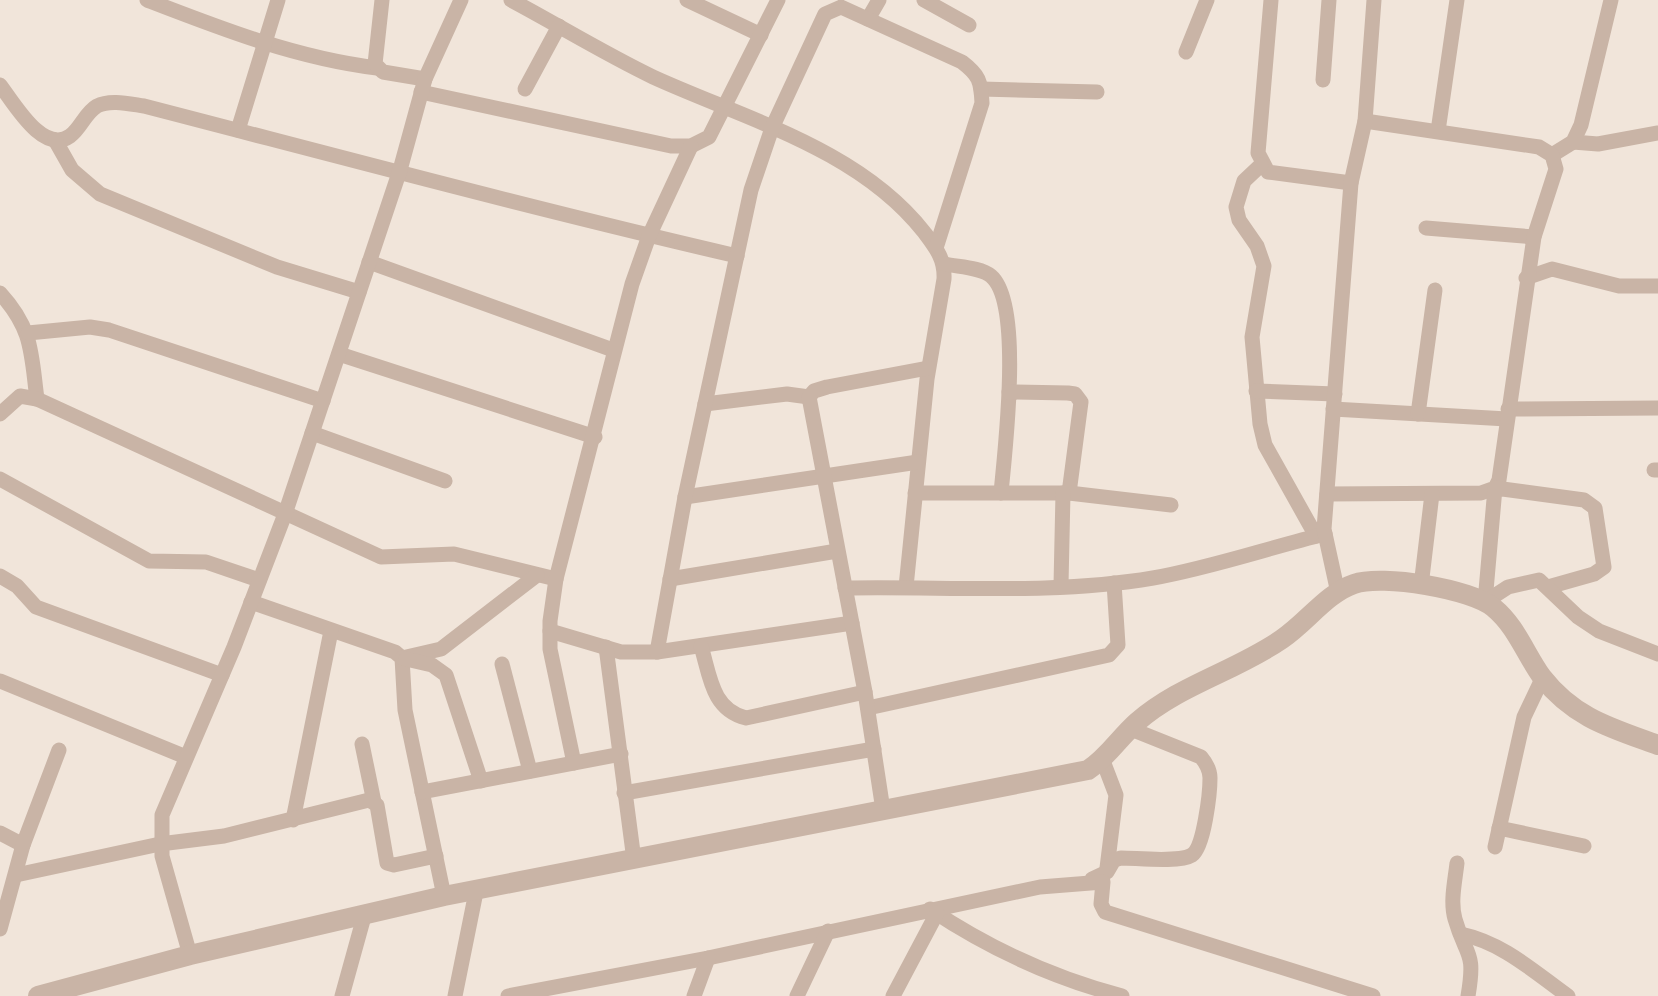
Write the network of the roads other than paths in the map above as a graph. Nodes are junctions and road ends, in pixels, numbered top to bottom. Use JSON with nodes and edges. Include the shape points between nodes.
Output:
{"nodes":[{"id":1,"x":147,"y":0,"type":"edge"},
{"id":2,"x":278,"y":0,"type":"edge"},
{"id":3,"x":382,"y":0,"type":"edge"},
{"id":4,"x":462,"y":0,"type":"edge"},
{"id":5,"x":511,"y":0,"type":"edge"},
{"id":6,"x":687,"y":0,"type":"edge"},
{"id":7,"x":778,"y":0,"type":"edge"},
{"id":8,"x":879,"y":0,"type":"edge"},
{"id":9,"x":924,"y":0,"type":"edge"},
{"id":10,"x":1207,"y":0,"type":"edge"},
{"id":11,"x":1270,"y":0,"type":"edge"},
{"id":12,"x":1329,"y":0,"type":"edge"},
{"id":13,"x":1374,"y":0,"type":"edge"},
{"id":14,"x":1457,"y":0,"type":"edge"},
{"id":15,"x":1612,"y":0,"type":"edge"},
{"id":16,"x":826,"y":4,"type":"edge"},
{"id":17,"x":868,"y":19,"type":"junction"},
{"id":18,"x":968,"y":25,"type":"dead end"},
{"id":19,"x":558,"y":26,"type":"junction"},
{"id":20,"x":760,"y":35,"type":"junction"},
{"id":21,"x":264,"y":44,"type":"junction"},
{"id":22,"x":1186,"y":52,"type":"dead end"},
{"id":23,"x":377,"y":68,"type":"junction"},
{"id":24,"x":1323,"y":80,"type":"dead end"},
{"id":25,"x":0,"y":85,"type":"edge"},
{"id":26,"x":423,"y":85,"type":"junction"},
{"id":27,"x":526,"y":89,"type":"dead end"},
{"id":28,"x":982,"y":90,"type":"junction"},
{"id":29,"x":1097,"y":92,"type":"dead end"},
{"id":30,"x":725,"y":106,"type":"junction"},
{"id":31,"x":1364,"y":122,"type":"junction"},
{"id":32,"x":772,"y":128,"type":"junction"},
{"id":33,"x":1656,"y":128,"type":"edge"},
{"id":34,"x":238,"y":130,"type":"junction"},
{"id":35,"x":1438,"y":131,"type":"junction"},
{"id":36,"x":55,"y":140,"type":"junction"},
{"id":37,"x":1574,"y":142,"type":"junction"},
{"id":38,"x":691,"y":146,"type":"junction"},
{"id":39,"x":1552,"y":155,"type":"junction"},
{"id":40,"x":1262,"y":165,"type":"junction"},
{"id":41,"x":400,"y":170,"type":"junction"},
{"id":42,"x":1351,"y":182,"type":"junction"},
{"id":43,"x":1426,"y":228,"type":"dead end"},
{"id":44,"x":649,"y":236,"type":"junction"},
{"id":45,"x":1534,"y":236,"type":"junction"},
{"id":46,"x":936,"y":248,"type":"junction"},
{"id":47,"x":736,"y":256,"type":"junction"},
{"id":48,"x":369,"y":262,"type":"junction"},
{"id":49,"x":945,"y":264,"type":"junction"},
{"id":50,"x":1526,"y":278,"type":"junction"},
{"id":51,"x":1658,"y":286,"type":"edge"},
{"id":52,"x":1435,"y":290,"type":"dead end"},
{"id":53,"x":359,"y":292,"type":"junction"},
{"id":54,"x":0,"y":293,"type":"edge"},
{"id":55,"x":28,"y":333,"type":"junction"},
{"id":56,"x":613,"y":350,"type":"junction"},
{"id":57,"x":339,"y":354,"type":"junction"},
{"id":58,"x":928,"y":368,"type":"junction"},
{"id":59,"x":1009,"y":392,"type":"junction"},
{"id":60,"x":1256,"y":392,"type":"junction"},
{"id":61,"x":809,"y":398,"type":"junction"},
{"id":62,"x":37,"y":399,"type":"junction"},
{"id":63,"x":1334,"y":401,"type":"junction"},
{"id":64,"x":323,"y":402,"type":"junction"},
{"id":65,"x":704,"y":404,"type":"junction"},
{"id":66,"x":1658,"y":408,"type":"edge"},
{"id":67,"x":0,"y":414,"type":"edge"},
{"id":68,"x":1418,"y":414,"type":"junction"},
{"id":69,"x":1508,"y":414,"type":"junction"},
{"id":70,"x":312,"y":433,"type":"junction"},
{"id":71,"x":595,"y":437,"type":"junction"},
{"id":72,"x":918,"y":462,"type":"junction"},
{"id":73,"x":823,"y":477,"type":"junction"},
{"id":74,"x":0,"y":479,"type":"edge"},
{"id":75,"x":445,"y":482,"type":"dead end"},
{"id":76,"x":1495,"y":488,"type":"junction"},
{"id":77,"x":1001,"y":492,"type":"junction"},
{"id":78,"x":915,"y":493,"type":"junction"},
{"id":79,"x":1066,"y":493,"type":"junction"},
{"id":80,"x":1327,"y":494,"type":"junction"},
{"id":81,"x":1432,"y":494,"type":"junction"},
{"id":82,"x":685,"y":497,"type":"junction"},
{"id":83,"x":1171,"y":505,"type":"dead end"},
{"id":84,"x":285,"y":514,"type":"junction"},
{"id":85,"x":1320,"y":535,"type":"junction"},
{"id":86,"x":838,"y":550,"type":"junction"},
{"id":87,"x":536,"y":575,"type":"junction"},
{"id":88,"x":0,"y":576,"type":"edge"},
{"id":89,"x":556,"y":578,"type":"junction"},
{"id":90,"x":670,"y":579,"type":"junction"},
{"id":91,"x":259,"y":580,"type":"junction"},
{"id":92,"x":1114,"y":583,"type":"junction"},
{"id":93,"x":1060,"y":585,"type":"junction"},
{"id":94,"x":1421,"y":586,"type":"junction"},
{"id":95,"x":1548,"y":586,"type":"junction"},
{"id":96,"x":906,"y":587,"type":"junction"},
{"id":97,"x":845,"y":588,"type":"junction"},
{"id":98,"x":1338,"y":592,"type":"junction"},
{"id":99,"x":251,"y":602,"type":"junction"},
{"id":100,"x":1485,"y":602,"type":"junction"},
{"id":101,"x":852,"y":623,"type":"junction"},
{"id":102,"x":331,"y":631,"type":"junction"},
{"id":103,"x":550,"y":631,"type":"junction"},
{"id":104,"x":701,"y":646,"type":"junction"},
{"id":105,"x":606,"y":648,"type":"junction"},
{"id":106,"x":657,"y":652,"type":"junction"},
{"id":107,"x":1658,"y":654,"type":"edge"},
{"id":108,"x":402,"y":658,"type":"junction"},
{"id":109,"x":502,"y":664,"type":"dead end"},
{"id":110,"x":222,"y":675,"type":"junction"},
{"id":111,"x":1543,"y":677,"type":"junction"},
{"id":112,"x":0,"y":681,"type":"edge"},
{"id":113,"x":866,"y":700,"type":"junction"},
{"id":114,"x":1130,"y":729,"type":"junction"},
{"id":115,"x":362,"y":744,"type":"dead end"},
{"id":116,"x":1658,"y":745,"type":"edge"},
{"id":117,"x":874,"y":749,"type":"junction"},
{"id":118,"x":60,"y":750,"type":"dead end"},
{"id":119,"x":620,"y":754,"type":"junction"},
{"id":120,"x":186,"y":758,"type":"junction"},
{"id":121,"x":1102,"y":761,"type":"junction"},
{"id":122,"x":574,"y":763,"type":"junction"},
{"id":123,"x":530,"y":771,"type":"junction"},
{"id":124,"x":481,"y":780,"type":"junction"},
{"id":125,"x":422,"y":792,"type":"junction"},
{"id":126,"x":624,"y":793,"type":"junction"},
{"id":127,"x":374,"y":802,"type":"junction"},
{"id":128,"x":883,"y":810,"type":"junction"},
{"id":129,"x":293,"y":820,"type":"junction"},
{"id":130,"x":1500,"y":828,"type":"junction"},
{"id":131,"x":0,"y":833,"type":"edge"},
{"id":132,"x":160,"y":844,"type":"junction"},
{"id":133,"x":23,"y":845,"type":"junction"},
{"id":134,"x":1584,"y":846,"type":"dead end"},
{"id":135,"x":1495,"y":848,"type":"dead end"},
{"id":136,"x":436,"y":856,"type":"junction"},
{"id":137,"x":634,"y":860,"type":"junction"},
{"id":138,"x":1456,"y":863,"type":"dead end"},
{"id":139,"x":1107,"y":872,"type":"junction"},
{"id":140,"x":16,"y":875,"type":"junction"},
{"id":141,"x":1084,"y":882,"type":"junction"},
{"id":142,"x":476,"y":892,"type":"junction"},
{"id":143,"x":444,"y":896,"type":"junction"},
{"id":144,"x":934,"y":911,"type":"junction"},
{"id":145,"x":365,"y":914,"type":"junction"},
{"id":146,"x":0,"y":929,"type":"edge"},
{"id":147,"x":828,"y":930,"type":"junction"},
{"id":148,"x":1461,"y":934,"type":"junction"},
{"id":149,"x":190,"y":956,"type":"junction"},
{"id":150,"x":708,"y":958,"type":"junction"},
{"id":151,"x":567,"y":989,"type":"edge"},
{"id":152,"x":1071,"y":989,"type":"edge"},
{"id":153,"x":38,"y":996,"type":"edge"},
{"id":154,"x":342,"y":996,"type":"edge"},
{"id":155,"x":456,"y":996,"type":"edge"},
{"id":156,"x":508,"y":996,"type":"edge"},
{"id":157,"x":694,"y":996,"type":"edge"},
{"id":158,"x":797,"y":996,"type":"edge"},
{"id":159,"x":893,"y":996,"type":"edge"},
{"id":160,"x":1122,"y":996,"type":"edge"},
{"id":161,"x":1373,"y":996,"type":"edge"},
{"id":162,"x":1468,"y":996,"type":"edge"},
{"id":163,"x":1568,"y":996,"type":"edge"}],
"edges":[{"from":1,"to":21,"type":"street"},
{"from":2,"to":21,"type":"street"},
{"from":3,"to":23,"type":"street"},
{"from":4,"to":26,"type":"street"},
{"from":5,"to":19,"type":"street"},
{"from":6,"to":20,"type":"street"},
{"from":7,"to":20,"type":"street"},
{"from":8,"to":17,"type":"street"},
{"from":9,"to":18,"type":"street"},
{"from":10,"to":22,"type":"street"},
{"from":11,"to":40,"type":"street"},
{"from":12,"to":24,"type":"street"},
{"from":13,"to":31,"type":"street"},
{"from":14,"to":35,"type":"street"},
{"from":15,"to":37,"type":"street"},
{"from":16,"to":17,"type":"street"},
{"from":16,"to":32,"type":"street"},
{"from":17,"to":28,"type":"street","via":[[962,62],[978,74]]},
{"from":19,"to":27,"type":"street"},
{"from":19,"to":30,"type":"street"},
{"from":20,"to":30,"type":"street"},
{"from":21,"to":23,"type":"street"},
{"from":21,"to":34,"type":"street"},
{"from":23,"to":26,"type":"street"},
{"from":25,"to":36,"type":"street","via":[[41,136]]},
{"from":26,"to":38,"type":"street"},
{"from":26,"to":41,"type":"street"},
{"from":28,"to":29,"type":"street"},
{"from":28,"to":46,"type":"street"},
{"from":30,"to":32,"type":"street"},
{"from":30,"to":38,"type":"street","via":[[709,137]]},
{"from":31,"to":35,"type":"street"},
{"from":31,"to":42,"type":"street"},
{"from":32,"to":46,"type":"street","via":[[824,152],[893,198]]},
{"from":32,"to":47,"type":"street"},
{"from":33,"to":37,"type":"street","via":[[1598,144]]},
{"from":34,"to":36,"type":"street","via":[[111,102],[98,105],[70,136]]},
{"from":34,"to":41,"type":"street"},
{"from":35,"to":39,"type":"street","via":[[1539,147]]},
{"from":36,"to":53,"type":"street","via":[[72,170],[100,194],[278,267]]},
{"from":37,"to":39,"type":"street"},
{"from":38,"to":44,"type":"street"},
{"from":39,"to":45,"type":"street","via":[[1556,169]]},
{"from":40,"to":42,"type":"street","via":[[1268,172]]},
{"from":40,"to":60,"type":"street","via":[[1244,181],[1236,206],[1264,266],[1252,336]]},
{"from":41,"to":44,"type":"street"},
{"from":41,"to":48,"type":"street"},
{"from":42,"to":63,"type":"street"},
{"from":43,"to":45,"type":"street"},
{"from":44,"to":47,"type":"street"},
{"from":44,"to":56,"type":"street"},
{"from":45,"to":50,"type":"street"},
{"from":46,"to":49,"type":"street"},
{"from":47,"to":65,"type":"street"},
{"from":48,"to":53,"type":"street"},
{"from":48,"to":56,"type":"street"},
{"from":49,"to":58,"type":"street"},
{"from":49,"to":59,"type":"street","via":[[983,271],[1002,290]]},
{"from":50,"to":51,"type":"street","via":[[1552,269],[1619,286]]},
{"from":50,"to":69,"type":"street"},
{"from":52,"to":68,"type":"street"},
{"from":53,"to":57,"type":"street"},
{"from":54,"to":55,"type":"street"},
{"from":55,"to":62,"type":"street"},
{"from":55,"to":64,"type":"street","via":[[109,330]]},
{"from":56,"to":71,"type":"street"},
{"from":57,"to":64,"type":"street"},
{"from":57,"to":71,"type":"street"},
{"from":58,"to":61,"type":"street","via":[[827,386]]},
{"from":58,"to":72,"type":"street"},
{"from":59,"to":77,"type":"street"},
{"from":59,"to":79,"type":"street","via":[[1068,393],[1081,402]]},
{"from":60,"to":63,"type":"street"},
{"from":60,"to":85,"type":"street","via":[[1266,444]]},
{"from":61,"to":65,"type":"street","via":[[787,394]]},
{"from":61,"to":73,"type":"street"},
{"from":62,"to":67,"type":"street","via":[[20,396]]},
{"from":62,"to":84,"type":"street"},
{"from":63,"to":68,"type":"street"},
{"from":63,"to":80,"type":"street"},
{"from":64,"to":70,"type":"street"},
{"from":65,"to":82,"type":"street"},
{"from":66,"to":69,"type":"street"},
{"from":68,"to":69,"type":"street"},
{"from":69,"to":76,"type":"street"},
{"from":70,"to":75,"type":"street"},
{"from":70,"to":84,"type":"street"},
{"from":71,"to":89,"type":"street"},
{"from":72,"to":73,"type":"street"},
{"from":72,"to":78,"type":"street"},
{"from":73,"to":82,"type":"street"},
{"from":73,"to":86,"type":"street"},
{"from":74,"to":91,"type":"street","via":[[149,562],[206,562]]},
{"from":76,"to":81,"type":"street"},
{"from":76,"to":95,"type":"street","via":[[1584,500],[1595,508],[1604,566]]},
{"from":76,"to":100,"type":"street"},
{"from":77,"to":78,"type":"street"},
{"from":77,"to":79,"type":"street"},
{"from":78,"to":96,"type":"street"},
{"from":79,"to":83,"type":"street"},
{"from":79,"to":93,"type":"street"},
{"from":80,"to":81,"type":"street"},
{"from":80,"to":85,"type":"street"},
{"from":81,"to":94,"type":"street"},
{"from":82,"to":90,"type":"street"},
{"from":84,"to":87,"type":"street","via":[[382,557],[454,554]]},
{"from":84,"to":91,"type":"street"},
{"from":85,"to":92,"type":"street"},
{"from":85,"to":98,"type":"street"},
{"from":86,"to":90,"type":"street"},
{"from":86,"to":97,"type":"street"},
{"from":87,"to":89,"type":"street"},
{"from":87,"to":108,"type":"street","via":[[441,649]]},
{"from":88,"to":110,"type":"street","via":[[36,608]]},
{"from":89,"to":103,"type":"street"},
{"from":90,"to":106,"type":"street"},
{"from":91,"to":99,"type":"street"},
{"from":92,"to":93,"type":"street"},
{"from":92,"to":113,"type":"street","via":[[1118,645],[1109,655]]},
{"from":93,"to":96,"type":"street"},
{"from":94,"to":98,"type":"street","via":[[1371,581]]},
{"from":94,"to":100,"type":"street"},
{"from":95,"to":100,"type":"street","via":[[1539,580],[1519,583]]},
{"from":95,"to":107,"type":"street","via":[[1599,630]]},
{"from":96,"to":97,"type":"street"},
{"from":97,"to":101,"type":"street"},
{"from":98,"to":114,"type":"street","via":[[1282,640],[1178,694]]},
{"from":99,"to":102,"type":"street"},
{"from":99,"to":110,"type":"street"},
{"from":100,"to":111,"type":"street","via":[[1506,620]]},
{"from":101,"to":104,"type":"street"},
{"from":101,"to":113,"type":"street"},
{"from":102,"to":108,"type":"street"},
{"from":102,"to":129,"type":"street"},
{"from":103,"to":105,"type":"street"},
{"from":103,"to":122,"type":"street"},
{"from":104,"to":106,"type":"street"},
{"from":104,"to":113,"type":"street","via":[[718,702],[731,714],[746,718]]},
{"from":105,"to":106,"type":"street"},
{"from":105,"to":119,"type":"street"},
{"from":108,"to":124,"type":"street","via":[[446,674]]},
{"from":108,"to":125,"type":"street","via":[[404,710]]},
{"from":109,"to":123,"type":"street"},
{"from":110,"to":120,"type":"street"},
{"from":111,"to":116,"type":"street","via":[[1589,720]]},
{"from":111,"to":130,"type":"street","via":[[1524,718]]},
{"from":112,"to":120,"type":"street"},
{"from":113,"to":117,"type":"street"},
{"from":114,"to":121,"type":"street"},
{"from":114,"to":139,"type":"street","via":[[1207,764],[1201,845],[1180,859],[1114,860]]},
{"from":115,"to":127,"type":"street"},
{"from":117,"to":126,"type":"street"},
{"from":117,"to":128,"type":"street"},
{"from":118,"to":133,"type":"street"},
{"from":119,"to":122,"type":"street"},
{"from":119,"to":126,"type":"street"},
{"from":120,"to":132,"type":"street","via":[[162,815]]},
{"from":121,"to":128,"type":"street","via":[[1076,774]]},
{"from":121,"to":139,"type":"street","via":[[1116,795]]},
{"from":122,"to":123,"type":"street"},
{"from":123,"to":124,"type":"street"},
{"from":124,"to":125,"type":"street"},
{"from":125,"to":136,"type":"street"},
{"from":126,"to":137,"type":"street"},
{"from":127,"to":129,"type":"street"},
{"from":127,"to":136,"type":"street","via":[[387,863]]},
{"from":128,"to":137,"type":"street"},
{"from":129,"to":132,"type":"street"},
{"from":130,"to":134,"type":"street"},
{"from":130,"to":135,"type":"street"},
{"from":131,"to":133,"type":"street"},
{"from":132,"to":140,"type":"street"},
{"from":132,"to":149,"type":"street"},
{"from":133,"to":140,"type":"street"},
{"from":136,"to":143,"type":"street"},
{"from":137,"to":142,"type":"street"},
{"from":138,"to":148,"type":"street","via":[[1453,906]]},
{"from":139,"to":141,"type":"street"},
{"from":140,"to":146,"type":"street"},
{"from":141,"to":144,"type":"street"},
{"from":141,"to":161,"type":"street","via":[[1104,882],[1105,912]]},
{"from":142,"to":143,"type":"street"},
{"from":142,"to":155,"type":"street"},
{"from":143,"to":145,"type":"street"},
{"from":144,"to":147,"type":"street"},
{"from":144,"to":152,"type":"street"},
{"from":144,"to":159,"type":"street"},
{"from":145,"to":149,"type":"street"},
{"from":145,"to":154,"type":"street"},
{"from":147,"to":150,"type":"street"},
{"from":147,"to":158,"type":"street"},
{"from":148,"to":162,"type":"street","via":[[1473,967]]},
{"from":148,"to":163,"type":"street","via":[[1502,947]]},
{"from":149,"to":153,"type":"street"},
{"from":150,"to":151,"type":"street"},
{"from":150,"to":157,"type":"street"},
{"from":151,"to":156,"type":"street"},
{"from":152,"to":160,"type":"street"}]}
